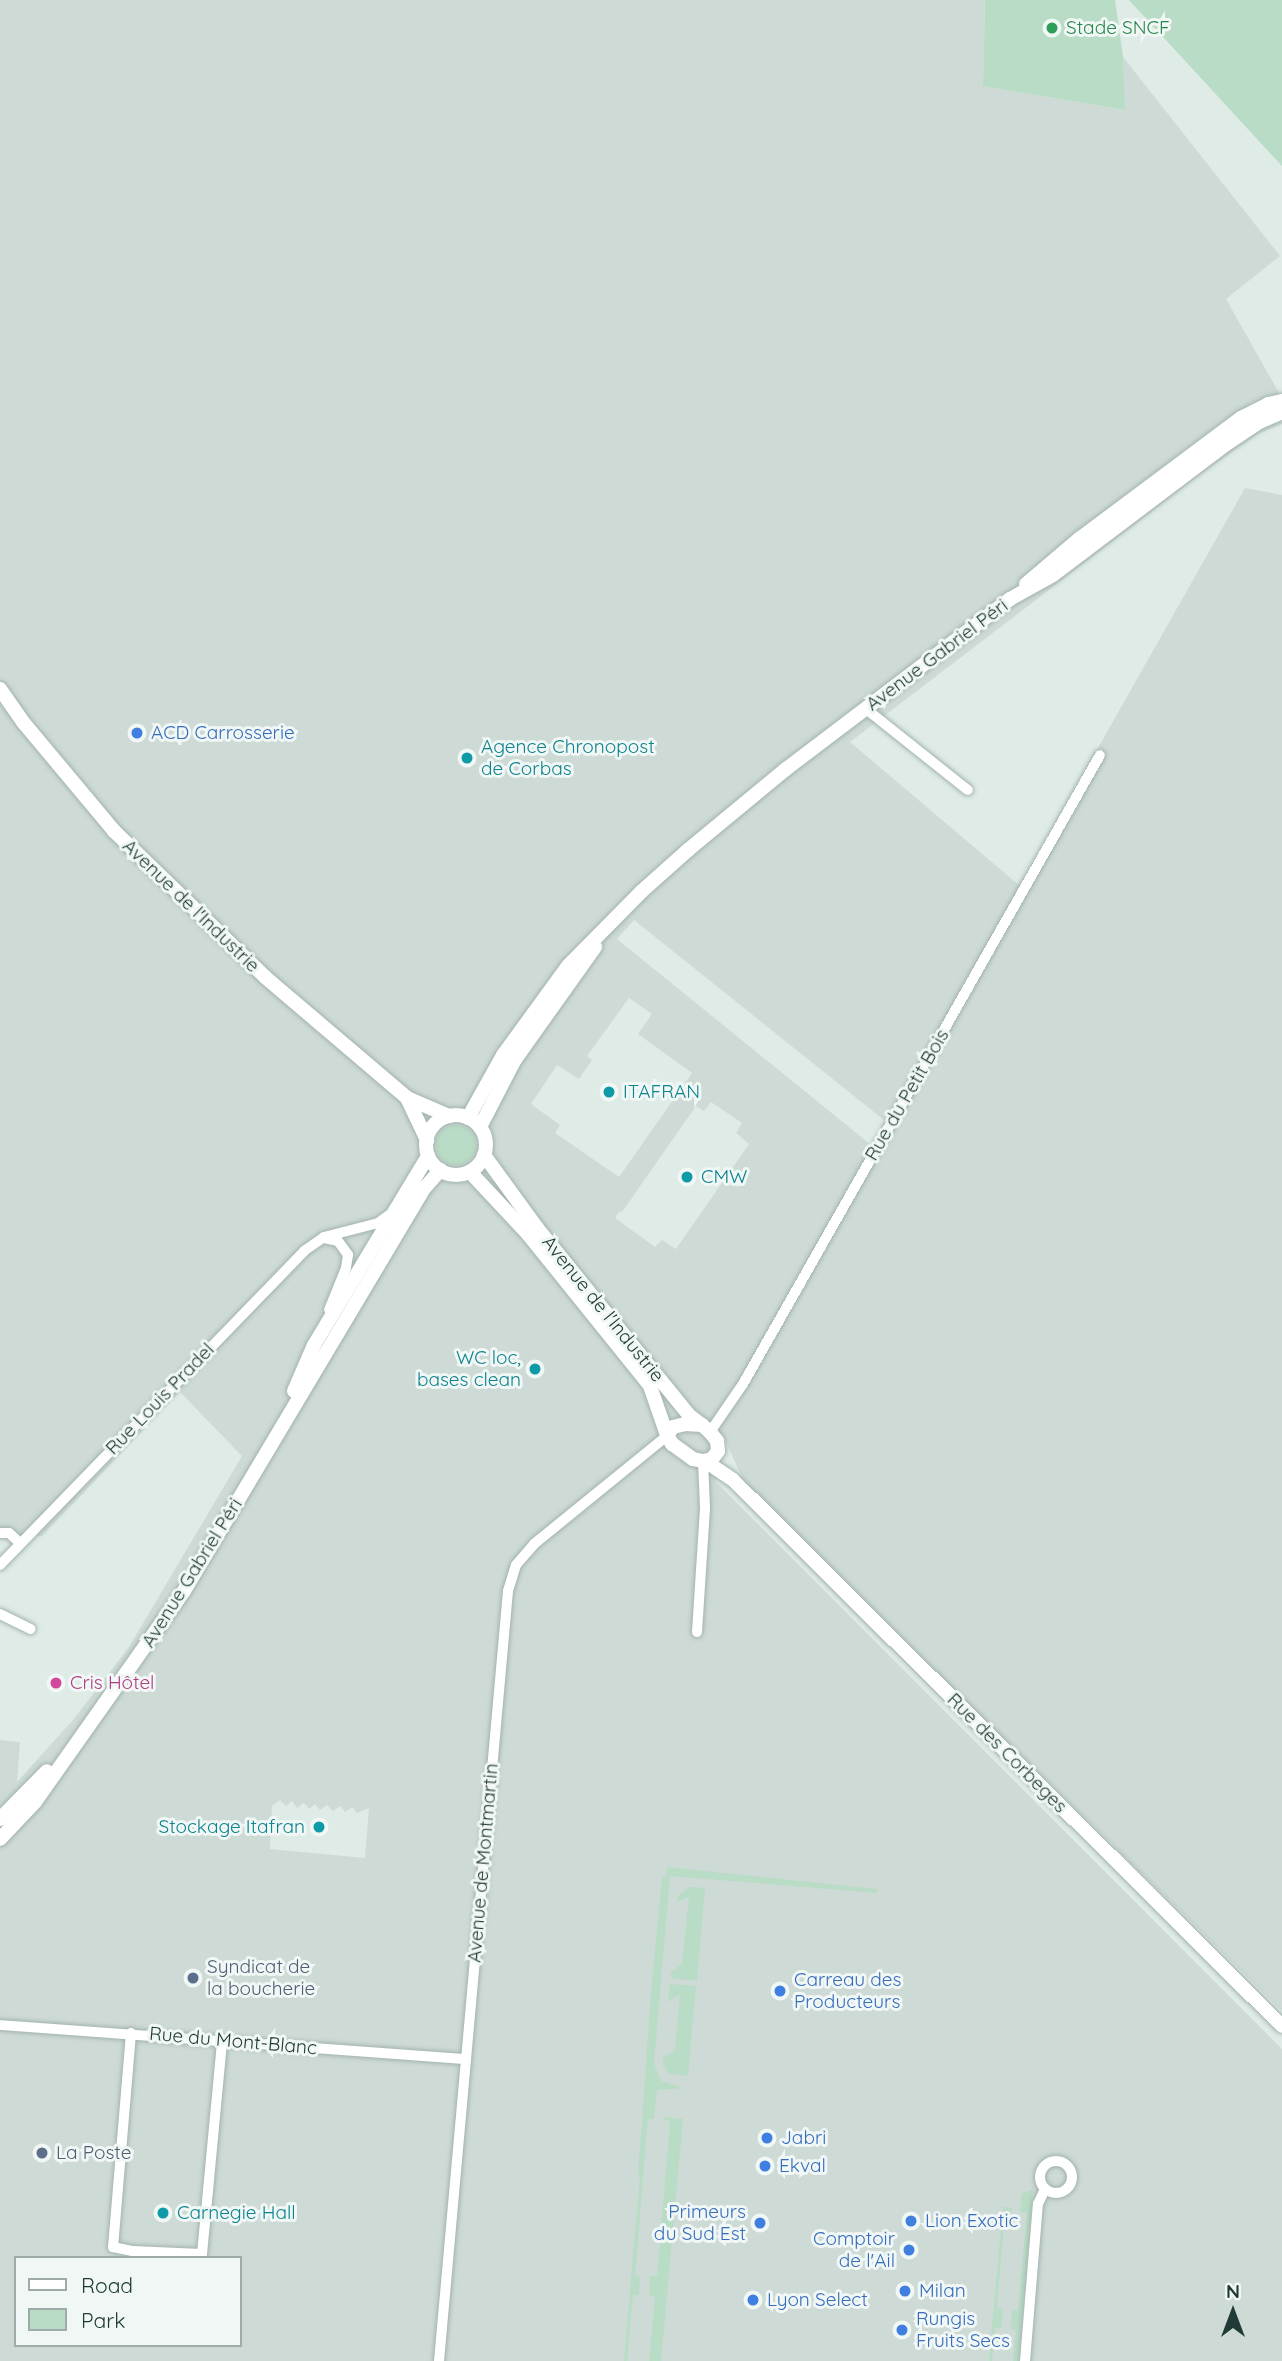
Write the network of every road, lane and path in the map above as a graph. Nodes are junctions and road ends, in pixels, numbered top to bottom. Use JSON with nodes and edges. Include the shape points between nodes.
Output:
{"nodes":[{"id":1,"x":1282,"y":401,"type":"edge"},
{"id":2,"x":1282,"y":412,"type":"edge"},
{"id":3,"x":1149,"y":495,"type":"junction"},
{"id":4,"x":0,"y":689,"type":"edge"},
{"id":5,"x":866,"y":709,"type":"junction"},
{"id":6,"x":1100,"y":755,"type":"dead end"},
{"id":7,"x":968,"y":790,"type":"dead end"},
{"id":8,"x":611,"y":922,"type":"junction"},
{"id":9,"x":407,"y":1098,"type":"junction"},
{"id":10,"x":449,"y":1116,"type":"junction"},
{"id":11,"x":468,"y":1118,"type":"junction"},
{"id":12,"x":480,"y":1127,"type":"junction"},
{"id":13,"x":427,"y":1140,"type":"junction"},
{"id":14,"x":484,"y":1155,"type":"junction"},
{"id":15,"x":428,"y":1156,"type":"junction"},
{"id":16,"x":440,"y":1170,"type":"junction"},
{"id":17,"x":470,"y":1171,"type":"junction"},
{"id":18,"x":396,"y":1211,"type":"junction"},
{"id":19,"x":324,"y":1237,"type":"junction"},
{"id":20,"x":314,"y":1345,"type":"junction"},
{"id":21,"x":706,"y":1428,"type":"junction"},
{"id":22,"x":278,"y":1429,"type":"junction"},
{"id":23,"x":667,"y":1435,"type":"junction"},
{"id":24,"x":718,"y":1451,"type":"junction"},
{"id":25,"x":704,"y":1461,"type":"junction"},
{"id":26,"x":733,"y":1480,"type":"junction"},
{"id":27,"x":0,"y":1533,"type":"edge"},
{"id":28,"x":20,"y":1543,"type":"junction"},
{"id":29,"x":0,"y":1565,"type":"edge"},
{"id":30,"x":0,"y":1614,"type":"edge"},
{"id":31,"x":32,"y":1629,"type":"dead end"},
{"id":32,"x":697,"y":1632,"type":"dead end"},
{"id":33,"x":72,"y":1745,"type":"junction"},
{"id":34,"x":0,"y":1819,"type":"edge"},
{"id":35,"x":0,"y":1839,"type":"edge"},
{"id":36,"x":0,"y":2025,"type":"edge"},
{"id":37,"x":1282,"y":2026,"type":"edge"},
{"id":38,"x":131,"y":2033,"type":"junction"},
{"id":39,"x":222,"y":2041,"type":"junction"},
{"id":40,"x":466,"y":2059,"type":"junction"},
{"id":41,"x":1045,"y":2189,"type":"dead end"},
{"id":42,"x":439,"y":2361,"type":"edge"},
{"id":43,"x":1025,"y":2361,"type":"edge"}],
"edges":[{"from":1,"to":3,"type":"main road","via":[[1241,418]]},
{"from":2,"to":3,"type":"main road","name":"Avenue Gabriel Péri","via":[[1259,422]]},
{"from":3,"to":5,"type":"main road","name":"Avenue Gabriel Péri","via":[[1053,575],[1010,599]]},
{"from":4,"to":9,"type":"main road","name":"Avenue de l'Industrie","via":[[114,831],[265,977]]},
{"from":5,"to":7,"type":"street"},
{"from":5,"to":8,"type":"main road","name":"Avenue Gabriel Péri","via":[[688,850]]},
{"from":6,"to":21,"type":"street","name":"Rue du Petit Bois","via":[[743,1384]]},
{"from":8,"to":11,"type":"main road","name":"Avenue Gabriel Péri","via":[[568,966],[531,1016]]},
{"from":8,"to":12,"type":"main road","name":"Avenue Gabriel Péri","via":[[514,1061]]},
{"from":9,"to":10,"type":"main road","name":"Avenue de l'Industrie"},
{"from":9,"to":13,"type":"main road","name":"Avenue de l'Industrie"},
{"from":10,"to":11,"type":"main road"},
{"from":10,"to":13,"type":"main road","via":[[435,1125]]},
{"from":11,"to":12,"type":"main road"},
{"from":12,"to":14,"type":"main road","via":[[486,1142]]},
{"from":13,"to":15,"type":"main road"},
{"from":14,"to":17,"type":"main road"},
{"from":14,"to":21,"type":"main road","name":"Avenue de l'Industrie","via":[[551,1245],[691,1416]]},
{"from":15,"to":16,"type":"main road"},
{"from":15,"to":18,"type":"main road","name":"Avenue Gabriel Péri"},
{"from":16,"to":17,"type":"main road","via":[[455,1175]]},
{"from":16,"to":22,"type":"main road","name":"Avenue Gabriel Péri","via":[[422,1191]]},
{"from":17,"to":23,"type":"main road","name":"Avenue de l'Industrie","via":[[528,1234],[650,1386]]},
{"from":18,"to":19,"type":"street","name":"Rue Louis Pradel","via":[[378,1223]]},
{"from":18,"to":20,"type":"main road","name":"Avenue Gabriel Péri"},
{"from":19,"to":20,"type":"street","via":[[344,1246],[348,1261]]},
{"from":19,"to":28,"type":"street","name":"Rue Louis Pradel","via":[[304,1251]]},
{"from":20,"to":22,"type":"main road","name":"Avenue Gabriel Péri"},
{"from":21,"to":23,"type":"main road","via":[[684,1424]]},
{"from":21,"to":24,"type":"main road","name":"Rue des Corbeges"},
{"from":22,"to":33,"type":"main road","name":"Avenue Gabriel Péri","via":[[138,1660]]},
{"from":23,"to":25,"type":"main road","name":"Rue des Corbeges","via":[[682,1452]]},
{"from":23,"to":40,"type":"street","name":"Avenue de Montmartin","via":[[534,1544],[516,1565],[506,1604]]},
{"from":24,"to":25,"type":"main road"},
{"from":24,"to":26,"type":"main road","name":"Rue des Corbeges"},
{"from":25,"to":26,"type":"main road","name":"Rue des Corbeges"},
{"from":25,"to":32,"type":"street"},
{"from":26,"to":37,"type":"main road","name":"Rue des Corbeges"},
{"from":27,"to":28,"type":"street","via":[[9,1533]]},
{"from":28,"to":29,"type":"street","name":"Rue Louis Pradel"},
{"from":30,"to":31,"type":"street"},
{"from":33,"to":34,"type":"main road","name":"Avenue Gabriel Péri"},
{"from":33,"to":35,"type":"main road","name":"Avenue Gabriel Péri","via":[[35,1802]]},
{"from":36,"to":38,"type":"street","name":"Rue du Mont-Blanc"},
{"from":38,"to":39,"type":"street","name":"Rue du Mont-Blanc"},
{"from":38,"to":39,"type":"street","via":[[113,2247],[132,2251],[202,2254]]},
{"from":39,"to":40,"type":"street","name":"Rue du Mont-Blanc"},
{"from":40,"to":42,"type":"street","name":"Avenue de Montmartin"},
{"from":41,"to":43,"type":"street","via":[[1038,2204]]}]}
